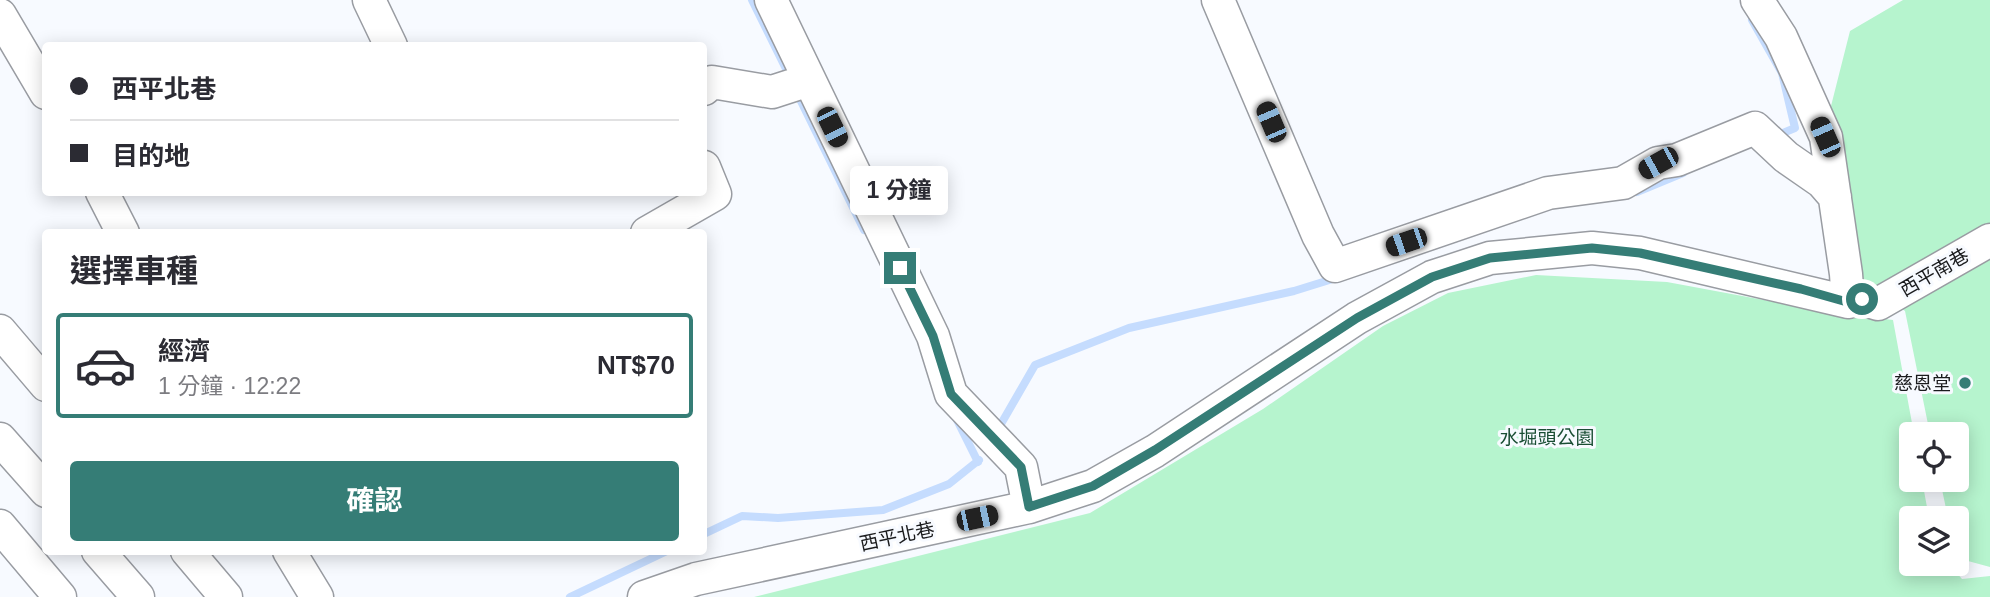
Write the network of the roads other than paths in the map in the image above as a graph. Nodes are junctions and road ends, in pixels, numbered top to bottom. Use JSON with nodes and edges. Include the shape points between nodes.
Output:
{"nodes":[{"id":1,"x":369,"y":0,"type":"edge"},
{"id":2,"x":772,"y":0,"type":"edge"},
{"id":3,"x":1218,"y":0,"type":"edge"},
{"id":4,"x":1757,"y":0,"type":"edge"},
{"id":5,"x":0,"y":15,"type":"edge"},
{"id":6,"x":389,"y":42,"type":"edge"},
{"id":7,"x":809,"y":80,"type":"junction"},
{"id":8,"x":42,"y":86,"type":"edge"},
{"id":9,"x":707,"y":86,"type":"edge"},
{"id":10,"x":707,"y":174,"type":"edge"},
{"id":11,"x":104,"y":196,"type":"edge"},
{"id":12,"x":1835,"y":197,"type":"junction"},
{"id":13,"x":121,"y":229,"type":"edge"},
{"id":14,"x":654,"y":229,"type":"edge"},
{"id":15,"x":1990,"y":240,"type":"edge"},
{"id":16,"x":1847,"y":302,"type":"junction"},
{"id":17,"x":1878,"y":304,"type":"joint"},
{"id":18,"x":0,"y":331,"type":"edge"},
{"id":19,"x":42,"y":380,"type":"edge"},
{"id":20,"x":0,"y":439,"type":"edge"},
{"id":21,"x":42,"y":486,"type":"edge"},
{"id":22,"x":1029,"y":507,"type":"junction"},
{"id":23,"x":0,"y":526,"type":"edge"},
{"id":24,"x":101,"y":555,"type":"edge"},
{"id":25,"x":190,"y":555,"type":"edge"},
{"id":26,"x":291,"y":555,"type":"edge"},
{"id":27,"x":61,"y":597,"type":"edge"},
{"id":28,"x":138,"y":597,"type":"edge"},
{"id":29,"x":226,"y":597,"type":"edge"},
{"id":30,"x":317,"y":597,"type":"edge"},
{"id":31,"x":644,"y":597,"type":"edge"}],
"edges":[{"from":1,"to":6,"type":"street"},
{"from":2,"to":7,"type":"street"},
{"from":3,"to":12,"type":"street","via":[[1335,266],[1548,193],[1623,183],[1658,163],[1677,160],[1755,128]]},
{"from":4,"to":12,"type":"street","via":[[1781,37],[1825,137]]},
{"from":5,"to":8,"type":"street"},
{"from":7,"to":9,"type":"street","via":[[772,92],[712,82]]},
{"from":7,"to":22,"type":"street","via":[[933,336],[951,394],[1021,467]]},
{"from":10,"to":14,"type":"street","via":[[715,194]]},
{"from":11,"to":13,"type":"street"},
{"from":12,"to":16,"type":"street"},
{"from":15,"to":17,"type":"street","name":"西平南巷"},
{"from":16,"to":17,"type":"street","name":"西平北巷","via":[[1862,299]]},
{"from":16,"to":22,"type":"street","name":"西平北巷","via":[[1640,253],[1592,248],[1490,258],[1432,277],[1357,318],[1093,486]]},
{"from":18,"to":19,"type":"street"},
{"from":20,"to":21,"type":"street"},
{"from":22,"to":31,"type":"street","name":"西平北巷","via":[[696,579]]},
{"from":23,"to":27,"type":"street"},
{"from":24,"to":28,"type":"street"},
{"from":25,"to":29,"type":"street"},
{"from":26,"to":30,"type":"street"}]}
